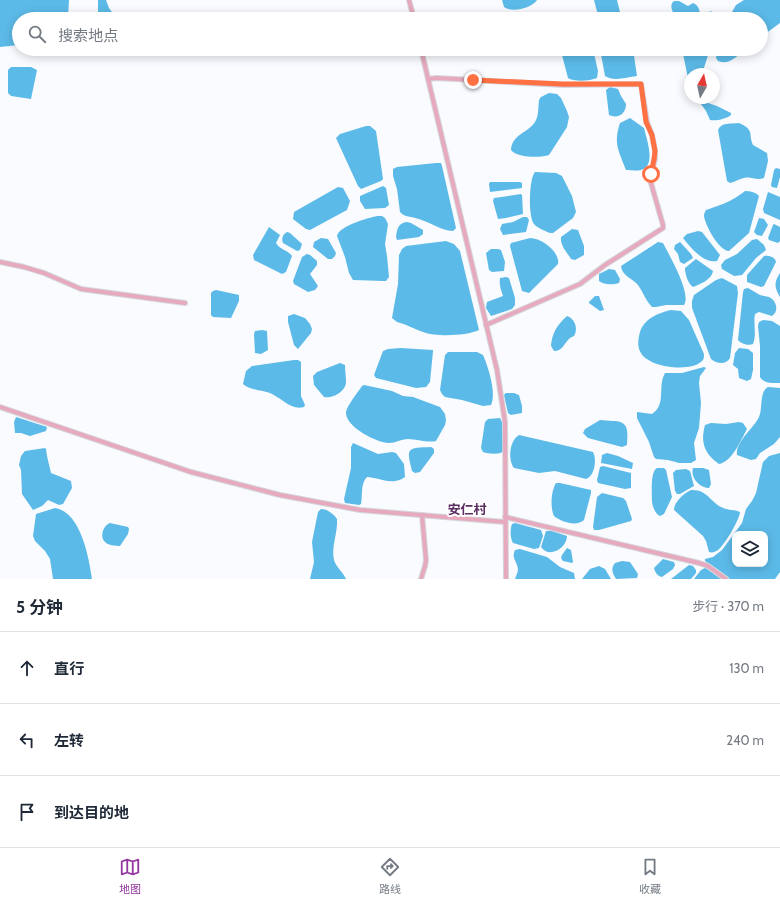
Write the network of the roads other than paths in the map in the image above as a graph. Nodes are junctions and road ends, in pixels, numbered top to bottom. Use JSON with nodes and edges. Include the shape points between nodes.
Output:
{"nodes":[{"id":1,"x":409,"y":0,"type":"edge"},
{"id":2,"x":412,"y":12,"type":"edge"},
{"id":3,"x":423,"y":56,"type":"edge"},
{"id":4,"x":428,"y":79,"type":"junction"},
{"id":5,"x":0,"y":262,"type":"edge"},
{"id":6,"x":185,"y":303,"type":"dead end"},
{"id":7,"x":486,"y":324,"type":"junction"},
{"id":8,"x":0,"y":407,"type":"edge"},
{"id":9,"x":422,"y":515,"type":"junction"},
{"id":10,"x":505,"y":516,"type":"junction"},
{"id":11,"x":505,"y":522,"type":"junction"},
{"id":12,"x":421,"y":579,"type":"edge"},
{"id":13,"x":506,"y":579,"type":"edge"},
{"id":14,"x":726,"y":579,"type":"edge"}],
"edges":[{"from":1,"to":2,"type":"street"},
{"from":3,"to":4,"type":"street"},
{"from":4,"to":7,"type":"street"},
{"from":4,"to":7,"type":"street","via":[[641,84],[646,122],[655,151],[651,183],[662,228],[580,284]]},
{"from":5,"to":6,"type":"street","via":[[44,273],[80,289]]},
{"from":7,"to":10,"type":"street","via":[[497,370],[505,422]]},
{"from":8,"to":9,"type":"street","via":[[244,487],[348,508]]},
{"from":9,"to":11,"type":"street"},
{"from":9,"to":12,"type":"street","via":[[426,560]]},
{"from":10,"to":11,"type":"street"},
{"from":10,"to":14,"type":"street","via":[[698,563],[708,566]]},
{"from":11,"to":13,"type":"street"}]}
